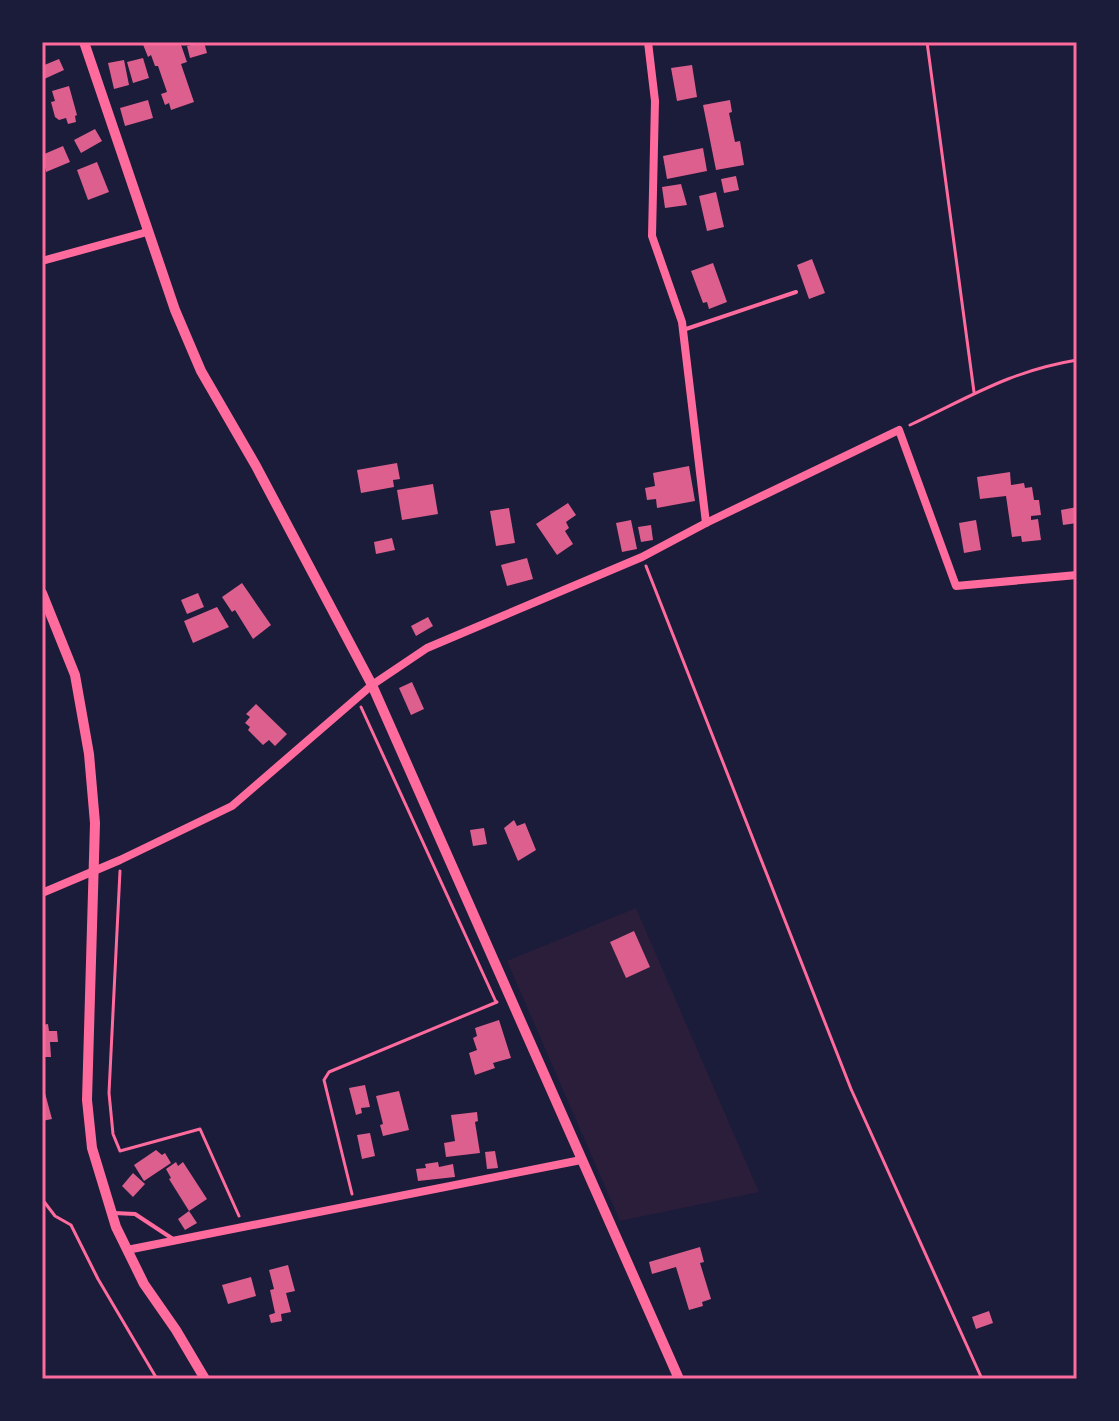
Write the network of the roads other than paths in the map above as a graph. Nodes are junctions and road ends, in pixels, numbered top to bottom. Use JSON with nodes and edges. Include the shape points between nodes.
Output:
{"nodes":[{"id":1,"x":84,"y":42,"type":"edge"},
{"id":2,"x":648,"y":42,"type":"edge"},
{"id":3,"x":147,"y":232,"type":"junction"},
{"id":4,"x":42,"y":261,"type":"edge"},
{"id":5,"x":796,"y":292,"type":"dead end"},
{"id":6,"x":683,"y":330,"type":"junction"},
{"id":7,"x":706,"y":523,"type":"junction"},
{"id":8,"x":1077,"y":575,"type":"edge"},
{"id":9,"x":42,"y":593,"type":"edge"},
{"id":10,"x":372,"y":685,"type":"junction"},
{"id":11,"x":93,"y":869,"type":"junction"},
{"id":12,"x":42,"y":893,"type":"edge"},
{"id":13,"x":581,"y":1160,"type":"junction"},
{"id":14,"x":112,"y":1214,"type":"junction"},
{"id":15,"x":175,"y":1241,"type":"junction"},
{"id":16,"x":127,"y":1250,"type":"junction"},
{"id":17,"x":205,"y":1379,"type":"edge"},
{"id":18,"x":679,"y":1379,"type":"edge"}],
"edges":[{"from":1,"to":3,"type":"street"},
{"from":2,"to":6,"type":"street","via":[[655,101],[652,236]]},
{"from":3,"to":4,"type":"street"},
{"from":3,"to":10,"type":"street","via":[[201,371]]},
{"from":5,"to":6,"type":"lane"},
{"from":6,"to":7,"type":"street"},
{"from":7,"to":8,"type":"street","via":[[899,430],[956,586]]},
{"from":7,"to":10,"type":"street","via":[[642,557],[427,648]]},
{"from":9,"to":11,"type":"street","via":[[75,675],[87,738],[95,823]]},
{"from":10,"to":11,"type":"street","via":[[232,806]]},
{"from":10,"to":13,"type":"street"},
{"from":11,"to":12,"type":"street"},
{"from":11,"to":14,"type":"street","via":[[87,1100],[92,1148]]},
{"from":13,"to":15,"type":"street"},
{"from":13,"to":18,"type":"street"},
{"from":14,"to":15,"type":"lane","via":[[135,1214]]},
{"from":14,"to":16,"type":"street"},
{"from":15,"to":16,"type":"street"},
{"from":16,"to":17,"type":"street"}]}
